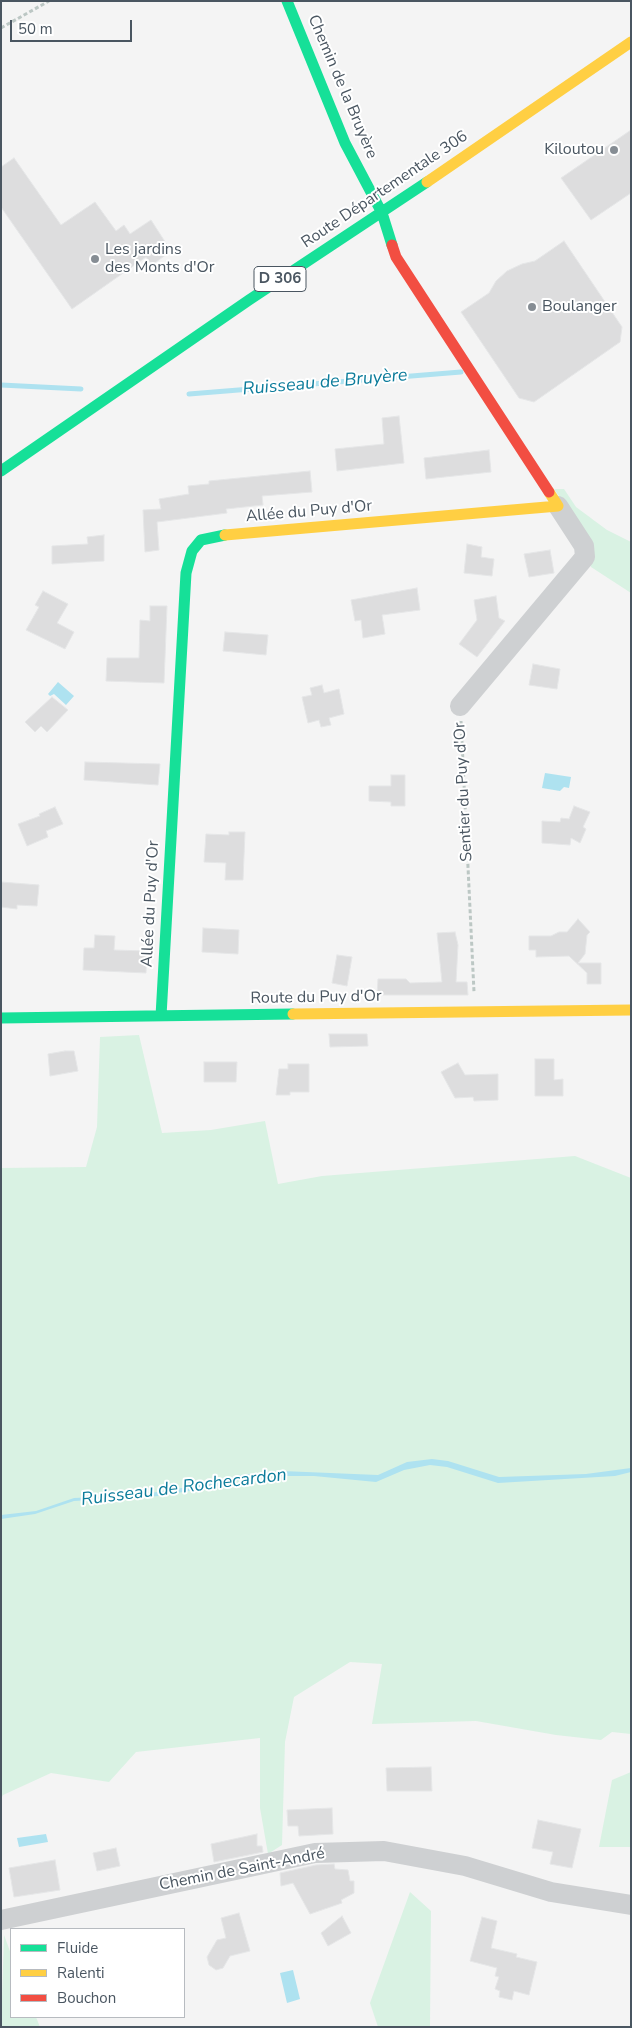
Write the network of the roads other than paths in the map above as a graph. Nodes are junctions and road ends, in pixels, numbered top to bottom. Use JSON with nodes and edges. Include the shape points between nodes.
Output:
{"nodes":[{"id":1,"x":287,"y":1,"type":"edge"},
{"id":2,"x":631,"y":32,"type":"edge"},
{"id":3,"x":631,"y":42,"type":"edge"},
{"id":4,"x":588,"y":70,"type":"junction"},
{"id":5,"x":382,"y":212,"type":"junction"},
{"id":6,"x":1,"y":471,"type":"edge"},
{"id":7,"x":558,"y":506,"type":"junction"},
{"id":8,"x":460,"y":706,"type":"road end"},
{"id":9,"x":631,"y":1010,"type":"edge"},
{"id":10,"x":161,"y":1016,"type":"junction"},
{"id":11,"x":1,"y":1018,"type":"edge"},
{"id":12,"x":631,"y":1906,"type":"edge"},
{"id":13,"x":1,"y":1920,"type":"edge"}],
"edges":[{"from":1,"to":5,"type":"main road","name":"Chemin de la Bruyère","via":[[346,143]]},
{"from":2,"to":4,"type":"main road","name":"Route Départementale 306","number":"D 306"},
{"from":3,"to":4,"type":"main road","name":"Route Départementale 306","number":"D 306"},
{"from":4,"to":5,"type":"main road","name":"Route Départementale 306","number":"D 306"},
{"from":5,"to":6,"type":"main road","name":"Route Départementale 306","number":"D 306"},
{"from":5,"to":7,"type":"main road","via":[[396,257]]},
{"from":7,"to":8,"type":"street","name":"Sentier du Puy d'Or","via":[[584,546],[585,557]]},
{"from":7,"to":10,"type":"main road","name":"Allée du Puy d'Or","via":[[219,536],[201,540],[192,551],[186,573]]},
{"from":9,"to":10,"type":"main road","name":"Route du Puy d'Or"},
{"from":10,"to":11,"type":"main road","name":"Route du Puy d'Or"},
{"from":12,"to":13,"type":"street","name":"Chemin de Saint-André","via":[[551,1892],[465,1866],[384,1851],[315,1853]]}]}
